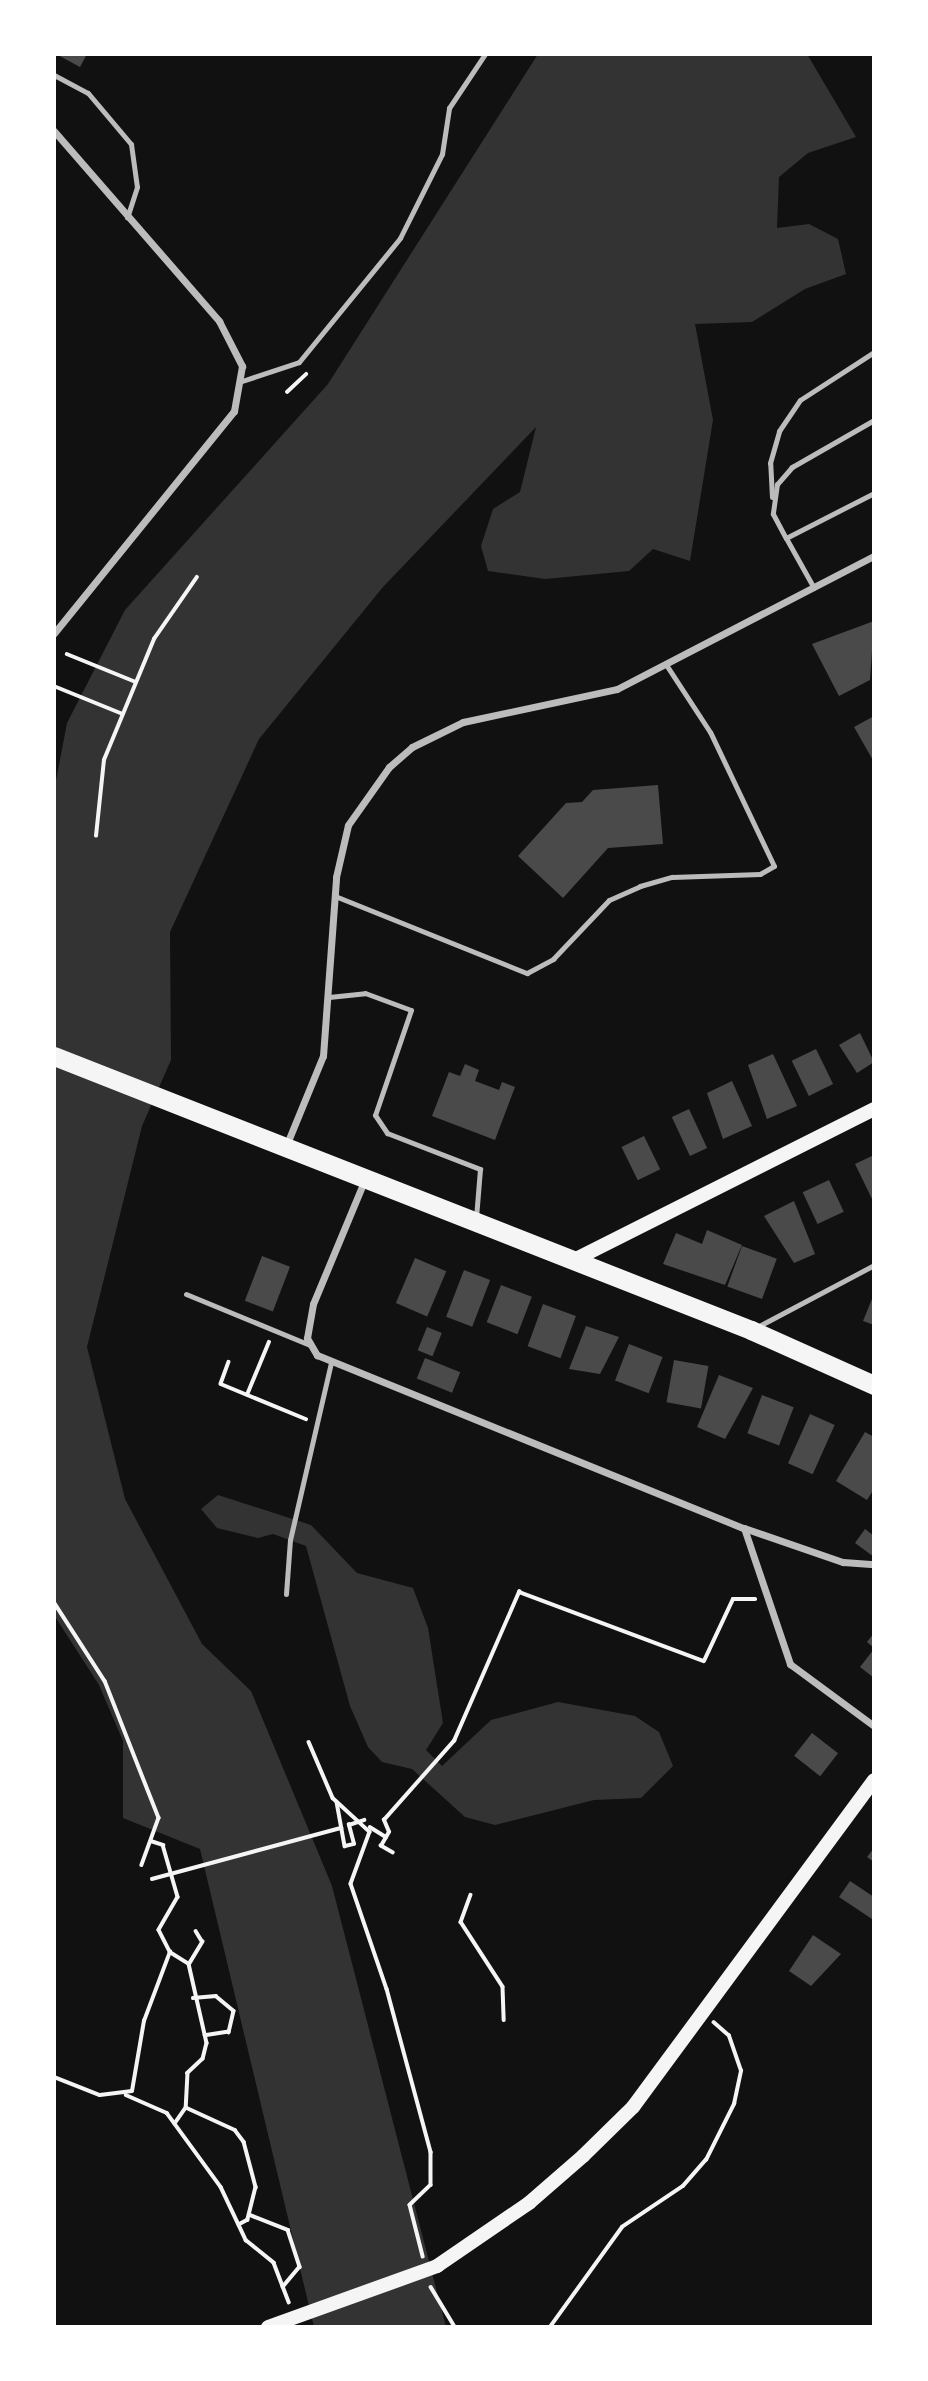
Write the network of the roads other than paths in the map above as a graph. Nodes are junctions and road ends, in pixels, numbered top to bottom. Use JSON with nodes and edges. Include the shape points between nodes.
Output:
{"nodes":[{"id":1,"x":485,"y":54,"type":"edge"},
{"id":2,"x":54,"y":75,"type":"edge"},
{"id":3,"x":54,"y":131,"type":"edge"},
{"id":4,"x":127,"y":217,"type":"junction"},
{"id":5,"x":874,"y":352,"type":"edge"},
{"id":6,"x":242,"y":381,"type":"junction"},
{"id":7,"x":874,"y":420,"type":"edge"},
{"id":8,"x":874,"y":493,"type":"edge"},
{"id":9,"x":772,"y":501,"type":"junction"},
{"id":10,"x":786,"y":538,"type":"junction"},
{"id":11,"x":874,"y":556,"type":"edge"},
{"id":12,"x":814,"y":588,"type":"junction"},
{"id":13,"x":55,"y":631,"type":"edge"},
{"id":14,"x":667,"y":666,"type":"junction"},
{"id":15,"x":335,"y":896,"type":"junction"},
{"id":16,"x":329,"y":997,"type":"junction"},
{"id":17,"x":54,"y":1056,"type":"edge"},
{"id":18,"x":874,"y":1109,"type":"edge"},
{"id":19,"x":285,"y":1147,"type":"junction"},
{"id":20,"x":366,"y":1178,"type":"junction"},
{"id":21,"x":476,"y":1221,"type":"junction"},
{"id":22,"x":574,"y":1260,"type":"junction"},
{"id":23,"x":874,"y":1265,"type":"edge"},
{"id":24,"x":186,"y":1294,"type":"dead end"},
{"id":25,"x":751,"y":1330,"type":"junction"},
{"id":26,"x":310,"y":1345,"type":"junction"},
{"id":27,"x":331,"y":1362,"type":"junction"},
{"id":28,"x":874,"y":1385,"type":"edge"},
{"id":29,"x":744,"y":1528,"type":"junction"},
{"id":30,"x":874,"y":1564,"type":"edge"},
{"id":31,"x":286,"y":1594,"type":"dead end"},
{"id":32,"x":874,"y":1726,"type":"edge"},
{"id":33,"x":874,"y":1780,"type":"edge"},
{"id":34,"x":268,"y":2327,"type":"edge"}],
"edges":[{"from":1,"to":6,"type":"lane","via":[[449,108],[442,153],[400,238],[299,362]]},
{"from":2,"to":4,"type":"lane","via":[[88,93],[131,144],[137,187]]},
{"from":3,"to":4,"type":"street"},
{"from":4,"to":6,"type":"street","via":[[219,321],[236,346]]},
{"from":5,"to":9,"type":"lane","via":[[800,400],[779,431],[770,463]]},
{"from":6,"to":13,"type":"street","via":[[234,411],[197,461]]},
{"from":7,"to":9,"type":"lane","via":[[792,467]]},
{"from":8,"to":10,"type":"lane"},
{"from":9,"to":10,"type":"lane"},
{"from":10,"to":12,"type":"lane"},
{"from":11,"to":12,"type":"street"},
{"from":12,"to":14,"type":"street"},
{"from":14,"to":15,"type":"street","via":[[599,694],[463,722],[412,747],[365,796],[348,825]]},
{"from":14,"to":15,"type":"lane","via":[[710,732],[774,866],[760,874],[672,877],[640,886],[609,900],[553,960],[527,973]]},
{"from":15,"to":16,"type":"street"},
{"from":16,"to":19,"type":"street","via":[[323,1056]]},
{"from":16,"to":21,"type":"lane","via":[[365,993],[411,1010],[375,1115],[387,1133],[481,1169]]},
{"from":17,"to":19,"type":"highway"},
{"from":18,"to":22,"type":"main road"},
{"from":19,"to":20,"type":"highway"},
{"from":20,"to":21,"type":"highway"},
{"from":20,"to":26,"type":"street","via":[[313,1304]]},
{"from":21,"to":22,"type":"highway"},
{"from":22,"to":25,"type":"highway"},
{"from":23,"to":25,"type":"lane"},
{"from":24,"to":26,"type":"lane"},
{"from":25,"to":28,"type":"highway"},
{"from":26,"to":27,"type":"street"},
{"from":27,"to":29,"type":"street"},
{"from":27,"to":31,"type":"lane","via":[[290,1540]]},
{"from":29,"to":30,"type":"street","via":[[843,1562]]},
{"from":29,"to":32,"type":"street","via":[[765,1598],[795,1670]]},
{"from":33,"to":34,"type":"main road","via":[[608,2134],[529,2203],[431,2267],[291,2314]]}]}
